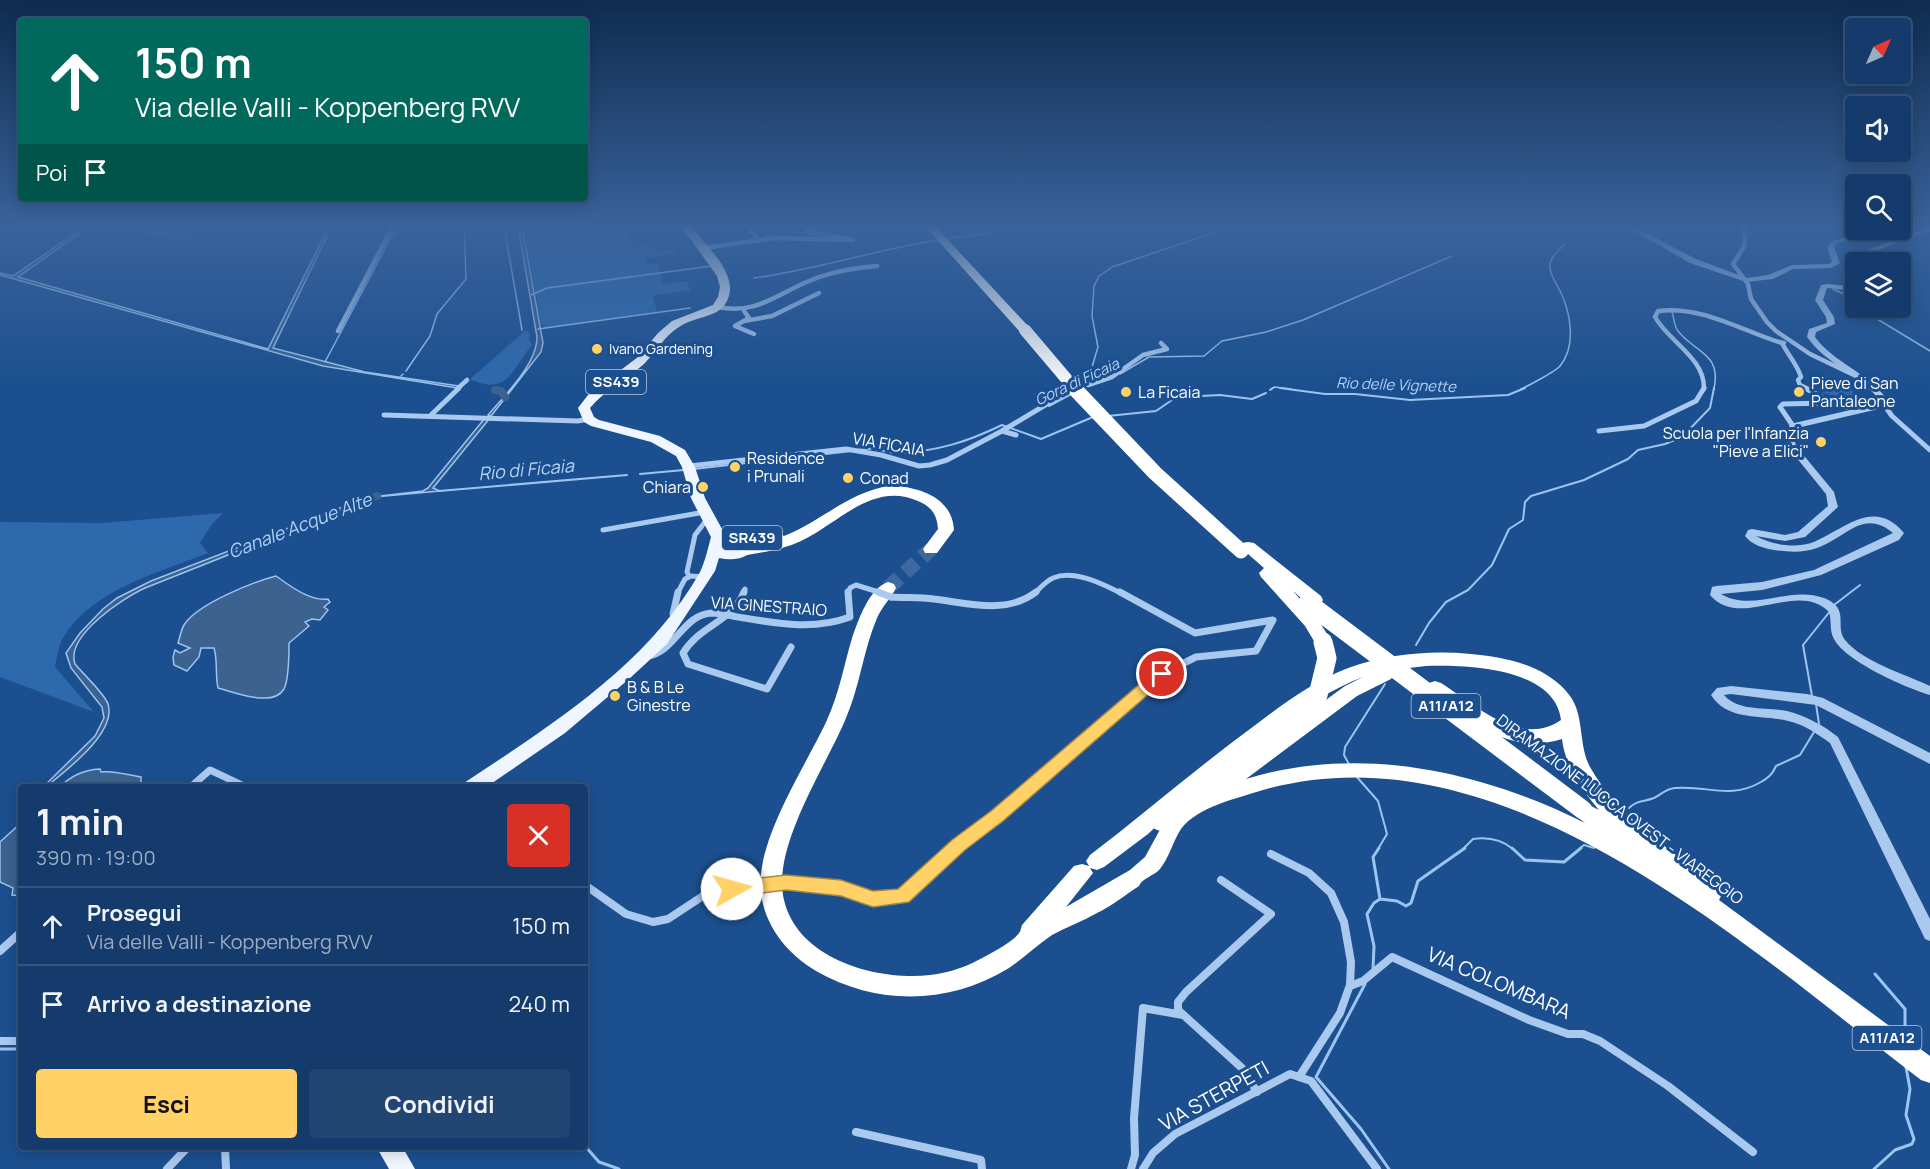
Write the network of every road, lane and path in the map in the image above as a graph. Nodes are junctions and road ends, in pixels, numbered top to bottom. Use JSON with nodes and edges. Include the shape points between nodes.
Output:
{"nodes":[{"id":1,"x":364,"y":281,"type":"edge"},
{"id":2,"x":722,"y":281,"type":"edge"},
{"id":3,"x":811,"y":281,"type":"edge"},
{"id":4,"x":986,"y":281,"type":"edge"},
{"id":5,"x":1745,"y":281,"type":"edge"},
{"id":6,"x":1755,"y":281,"type":"edge"},
{"id":7,"x":1749,"y":282,"type":"junction"},
{"id":8,"x":1845,"y":288,"type":"edge"},
{"id":9,"x":819,"y":293,"type":"dead end"},
{"id":10,"x":717,"y":307,"type":"junction"},
{"id":11,"x":744,"y":311,"type":"junction"},
{"id":12,"x":744,"y":321,"type":"junction"},
{"id":13,"x":338,"y":331,"type":"dead end"},
{"id":14,"x":754,"y":334,"type":"dead end"},
{"id":15,"x":1791,"y":341,"type":"junction"},
{"id":16,"x":1161,"y":343,"type":"dead end"},
{"id":17,"x":1782,"y":343,"type":"junction"},
{"id":18,"x":467,"y":380,"type":"dead end"},
{"id":19,"x":1866,"y":380,"type":"junction"},
{"id":20,"x":1088,"y":385,"type":"dead end"},
{"id":21,"x":1067,"y":392,"type":"dead end"},
{"id":22,"x":1882,"y":402,"type":"junction"},
{"id":23,"x":1827,"y":403,"type":"junction"},
{"id":24,"x":1860,"y":410,"type":"junction"},
{"id":25,"x":384,"y":415,"type":"dead end"},
{"id":26,"x":430,"y":416,"type":"junction"},
{"id":27,"x":1899,"y":416,"type":"dead end"},
{"id":28,"x":588,"y":419,"type":"junction"},
{"id":29,"x":1792,"y":426,"type":"junction"},
{"id":30,"x":1007,"y":428,"type":"junction"},
{"id":31,"x":1599,"y":431,"type":"dead end"},
{"id":32,"x":1016,"y":435,"type":"dead end"},
{"id":33,"x":1930,"y":450,"type":"edge"},
{"id":34,"x":688,"y":466,"type":"junction"},
{"id":35,"x":709,"y":516,"type":"junction"},
{"id":36,"x":603,"y":530,"type":"dead end"},
{"id":37,"x":717,"y":543,"type":"junction"},
{"id":38,"x":742,"y":543,"type":"junction"},
{"id":39,"x":931,"y":549,"type":"tunnel mouth"},
{"id":40,"x":1244,"y":549,"type":"junction"},
{"id":41,"x":1267,"y":573,"type":"junction"},
{"id":42,"x":701,"y":575,"type":"junction"},
{"id":43,"x":745,"y":589,"type":"dead end"},
{"id":44,"x":884,"y":592,"type":"junction"},
{"id":45,"x":1311,"y":601,"type":"junction"},
{"id":46,"x":727,"y":615,"type":"junction"},
{"id":47,"x":791,"y":647,"type":"dead end"},
{"id":48,"x":644,"y":656,"type":"junction"},
{"id":49,"x":1432,"y":661,"type":"junction"},
{"id":50,"x":1435,"y":688,"type":"junction"},
{"id":51,"x":1930,"y":691,"type":"edge"},
{"id":52,"x":1571,"y":722,"type":"junction"},
{"id":53,"x":1930,"y":759,"type":"edge"},
{"id":54,"x":194,"y":784,"type":"edge"},
{"id":55,"x":240,"y":784,"type":"edge"},
{"id":56,"x":476,"y":784,"type":"edge"},
{"id":57,"x":1226,"y":789,"type":"junction"},
{"id":58,"x":1586,"y":806,"type":"junction"},
{"id":59,"x":1141,"y":828,"type":"junction"},
{"id":60,"x":1271,"y":854,"type":"dead end"},
{"id":61,"x":1221,"y":880,"type":"dead end"},
{"id":62,"x":588,"y":886,"type":"edge"},
{"id":63,"x":1708,"y":898,"type":"junction"},
{"id":64,"x":1930,"y":933,"type":"edge"},
{"id":65,"x":18,"y":935,"type":"edge"},
{"id":66,"x":1018,"y":946,"type":"junction"},
{"id":67,"x":0,"y":951,"type":"edge"},
{"id":68,"x":1350,"y":986,"type":"junction"},
{"id":69,"x":1846,"y":1001,"type":"junction"},
{"id":70,"x":1184,"y":1015,"type":"junction"},
{"id":71,"x":0,"y":1041,"type":"edge"},
{"id":72,"x":18,"y":1041,"type":"edge"},
{"id":73,"x":1930,"y":1057,"type":"edge"},
{"id":74,"x":1930,"y":1071,"type":"edge"},
{"id":75,"x":1299,"y":1077,"type":"junction"},
{"id":76,"x":1257,"y":1092,"type":"junction"},
{"id":77,"x":856,"y":1132,"type":"dead end"},
{"id":78,"x":185,"y":1150,"type":"edge"},
{"id":79,"x":225,"y":1150,"type":"edge"},
{"id":80,"x":390,"y":1150,"type":"edge"},
{"id":81,"x":1753,"y":1152,"type":"dead end"},
{"id":82,"x":167,"y":1169,"type":"edge"},
{"id":83,"x":226,"y":1169,"type":"edge"},
{"id":84,"x":403,"y":1169,"type":"edge"},
{"id":85,"x":982,"y":1169,"type":"edge"},
{"id":86,"x":1131,"y":1169,"type":"edge"},
{"id":87,"x":1143,"y":1169,"type":"edge"},
{"id":88,"x":1377,"y":1169,"type":"edge"}],
"edges":[{"from":1,"to":13,"type":"street"},
{"from":2,"to":10,"type":"main road","via":[[725,294]]},
{"from":3,"to":11,"type":"street"},
{"from":4,"to":40,"type":"highway","name":"DIRAMAZIONE LUCCA OVEST - VIAREGGIO","number":"A11/A12","bridge":true,"via":[[1120,440],[1185,503]]},
{"from":5,"to":7,"type":"street"},
{"from":6,"to":7,"type":"street"},
{"from":7,"to":15,"type":"street","via":[[1750,298],[1765,322]]},
{"from":8,"to":19,"type":"street","via":[[1824,287],[1820,300],[1831,324],[1812,331],[1811,337],[1824,353]]},
{"from":9,"to":12,"type":"street","via":[[778,313]]},
{"from":10,"to":11,"type":"street"},
{"from":10,"to":28,"type":"main road","number":"SS439","via":[[676,323],[662,335],[642,359],[586,404]]},
{"from":11,"to":12,"type":"street","via":[[749,318]]},
{"from":12,"to":14,"type":"street","via":[[735,326]]},
{"from":15,"to":17,"type":"street"},
{"from":15,"to":19,"type":"street","via":[[1837,369]]},
{"from":16,"to":20,"type":"street","via":[[1167,349],[1143,355],[1112,377]]},
{"from":17,"to":23,"type":"street","via":[[1799,367],[1800,385],[1819,394]]},
{"from":17,"to":31,"type":"street","via":[[1701,315],[1658,311],[1658,325],[1693,360],[1704,377],[1701,396],[1644,426]]},
{"from":18,"to":26,"type":"street"},
{"from":19,"to":22,"type":"street"},
{"from":21,"to":30,"type":"street","name":"VIA FICAIA"},
{"from":22,"to":24,"type":"street","via":[[1880,406]]},
{"from":22,"to":27,"type":"street"},
{"from":22,"to":33,"type":"street"},
{"from":23,"to":24,"type":"street"},
{"from":23,"to":29,"type":"street","via":[[1784,404],[1780,407]]},
{"from":24,"to":29,"type":"street"},
{"from":25,"to":26,"type":"street"},
{"from":26,"to":28,"type":"street"},
{"from":28,"to":34,"type":"main road","via":[[670,445],[682,454]]},
{"from":29,"to":51,"type":"street","via":[[1792,446],[1831,494],[1833,507],[1801,535],[1785,538],[1752,532],[1750,536],[1757,543],[1772,546],[1806,547],[1873,518],[1899,533],[1817,573],[1762,586],[1726,587],[1716,590],[1714,595],[1733,606],[1810,598],[1837,614],[1837,634],[1842,643],[1871,663]]},
{"from":30,"to":32,"type":"street"},
{"from":30,"to":34,"type":"street","name":"VIA FICAIA","via":[[930,465],[919,466],[850,450]]},
{"from":34,"to":35,"type":"main road","via":[[700,504]]},
{"from":35,"to":36,"type":"street"},
{"from":35,"to":37,"type":"main road"},
{"from":35,"to":38,"type":"main road","number":"SR439"},
{"from":35,"to":42,"type":"street","via":[[697,530],[687,572]]},
{"from":37,"to":38,"type":"main road","number":"SR439"},
{"from":37,"to":38,"type":"main road","number":"SR439","via":[[723,554]]},
{"from":37,"to":42,"type":"main road"},
{"from":38,"to":39,"type":"highway","via":[[789,540],[858,498],[881,492],[906,492],[930,501],[945,518],[946,530]]},
{"from":38,"to":42,"type":"main road","number":"SR439"},
{"from":40,"to":41,"type":"highway","name":"DIRAMAZIONE LUCCA OVEST - VIAREGGIO","number":"A11/A12"},
{"from":40,"to":45,"type":"highway","name":"DIRAMAZIONE LUCCA OVEST - VIAREGGIO","number":"A11/A12"},
{"from":41,"to":45,"type":"highway","name":"DIRAMAZIONE LUCCA OVEST - VIAREGGIO","number":"A11/A12"},
{"from":41,"to":59,"type":"highway","bridge":true,"via":[[1311,622],[1323,642],[1327,658],[1318,695],[1276,734],[1160,821]]},
{"from":42,"to":48,"type":"main road","via":[[676,619]]},
{"from":43,"to":46,"type":"street","via":[[735,609]]},
{"from":44,"to":46,"type":"street","name":"VIA GINESTRAIO","via":[[856,585],[850,588],[850,617],[827,626]]},
{"from":44,"to":62,"type":"street","bridge":true,"via":[[975,607],[1002,605],[1023,600],[1044,583],[1065,575],[1136,598],[1195,633],[1273,620],[1256,651],[1196,657],[1162,674],[902,896],[873,899],[841,888],[786,882],[713,891],[669,921],[659,923],[627,914]]},
{"from":44,"to":66,"type":"highway","via":[[867,620],[838,715],[779,847],[771,891],[779,917],[790,936],[823,963],[852,978],[884,986],[931,985],[970,976]]},
{"from":45,"to":50,"type":"highway","name":"DIRAMAZIONE LUCCA OVEST - VIAREGGIO","number":"A11/A12"},
{"from":45,"to":58,"type":"highway","name":"DIRAMAZIONE LUCCA OVEST - VIAREGGIO","number":"A11/A12","bridge":true},
{"from":46,"to":47,"type":"street","via":[[686,646],[683,653],[688,664],[767,689]]},
{"from":46,"to":48,"type":"street","name":"VIA GINESTRAIO","via":[[703,614],[691,620],[666,650],[654,657]]},
{"from":48,"to":56,"type":"main road","via":[[559,728]]},
{"from":49,"to":52,"type":"highway","via":[[1486,662],[1525,672],[1558,693],[1569,708]]},
{"from":49,"to":57,"type":"highway","via":[[1379,676],[1351,691]]},
{"from":49,"to":59,"type":"highway","via":[[1413,661],[1349,676],[1299,702]]},
{"from":50,"to":52,"type":"highway","via":[[1492,725],[1519,736],[1554,736]]},
{"from":50,"to":58,"type":"highway","name":"DIRAMAZIONE LUCCA OVEST - VIAREGGIO","number":"A11/A12"},
{"from":52,"to":63,"type":"highway","via":[[1573,748],[1594,791]]},
{"from":53,"to":64,"type":"street","via":[[1815,700],[1731,690],[1718,695],[1731,708],[1786,716],[1834,740]]},
{"from":54,"to":55,"type":"street","via":[[210,770]]},
{"from":57,"to":63,"type":"highway","via":[[1302,774],[1362,770],[1441,779],[1524,804],[1594,835]]},
{"from":57,"to":66,"type":"highway","via":[[1175,821],[1152,863],[1136,876]]},
{"from":58,"to":63,"type":"highway","name":"DIRAMAZIONE LUCCA OVEST - VIAREGGIO","number":"A11/A12"},
{"from":59,"to":66,"type":"highway","via":[[1090,867]]},
{"from":60,"to":68,"type":"street","via":[[1321,882],[1339,907],[1346,923]]},
{"from":61,"to":70,"type":"street","via":[[1271,914],[1186,992],[1178,1002]]},
{"from":63,"to":69,"type":"highway","name":"DIRAMAZIONE LUCCA OVEST - VIAREGGIO","number":"A11/A12"},
{"from":65,"to":67,"type":"street"},
{"from":68,"to":75,"type":"street","via":[[1331,1030]]},
{"from":68,"to":81,"type":"street","name":"VIA COLOMBARA","via":[[1369,978],[1392,957],[1529,1020],[1600,1041],[1668,1086]]},
{"from":69,"to":73,"type":"highway","name":"DIRAMAZIONE LUCCA OVEST - VIAREGGIO","number":"A11/A12"},
{"from":69,"to":74,"type":"highway","name":"DIRAMAZIONE LUCCA OVEST - VIAREGGIO","number":"A11/A12"},
{"from":70,"to":76,"type":"street","via":[[1242,1068]]},
{"from":70,"to":86,"type":"street","via":[[1143,1008]]},
{"from":71,"to":72,"type":"street"},
{"from":75,"to":76,"type":"street","name":"VIA STERPETI","via":[[1290,1074]]},
{"from":75,"to":88,"type":"street","via":[[1311,1082]]},
{"from":76,"to":87,"type":"street","name":"VIA STERPETI","via":[[1175,1134]]},
{"from":77,"to":85,"type":"street","via":[[981,1160]]},
{"from":78,"to":82,"type":"street"},
{"from":79,"to":83,"type":"street"},
{"from":80,"to":84,"type":"main road"}]}
